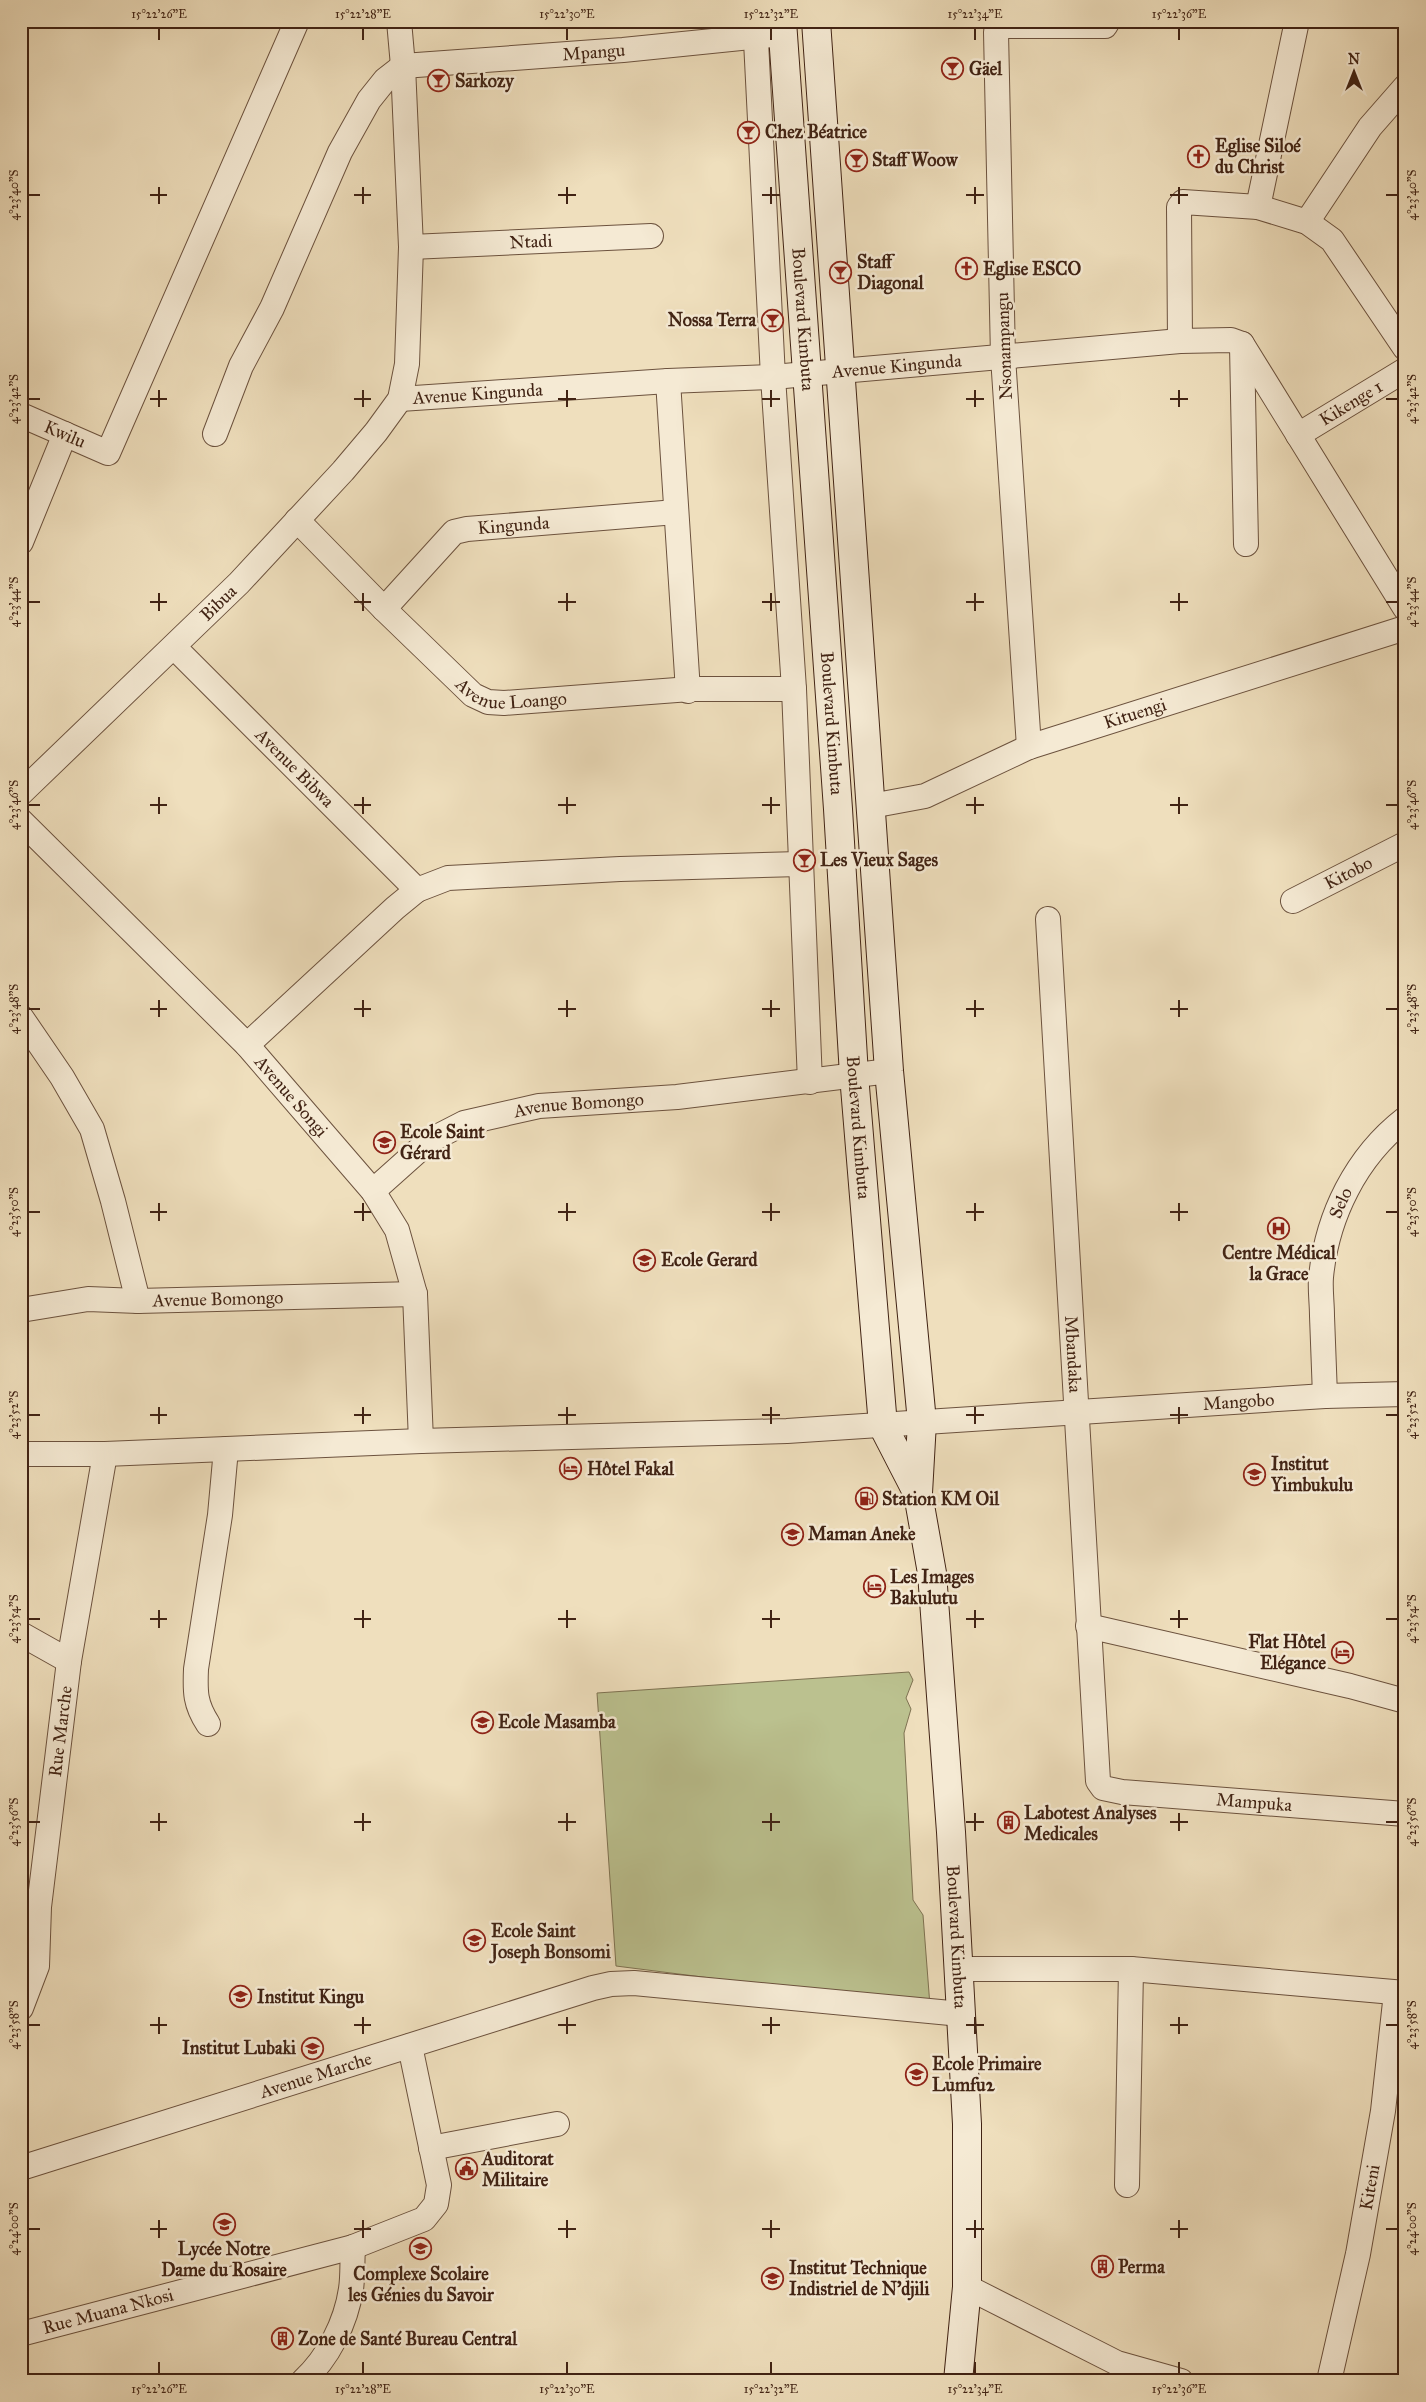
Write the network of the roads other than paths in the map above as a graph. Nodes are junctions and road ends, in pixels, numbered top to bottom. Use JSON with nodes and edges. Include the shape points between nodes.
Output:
{"nodes":[{"id":1,"x":297,"y":21,"type":"edge"},
{"id":2,"x":399,"y":21,"type":"edge"},
{"id":3,"x":816,"y":21,"type":"edge"},
{"id":4,"x":1108,"y":21,"type":"edge"},
{"id":5,"x":1297,"y":21,"type":"edge"},
{"id":6,"x":783,"y":27,"type":"edge"},
{"id":7,"x":755,"y":29,"type":"edge"},
{"id":8,"x":403,"y":66,"type":"junction"},
{"id":9,"x":1405,"y":87,"type":"edge"},
{"id":10,"x":1258,"y":206,"type":"junction"},
{"id":11,"x":1307,"y":222,"type":"junction"},
{"id":12,"x":651,"y":236,"type":"dead end"},
{"id":13,"x":411,"y":247,"type":"junction"},
{"id":14,"x":1180,"y":341,"type":"junction"},
{"id":15,"x":1242,"y":344,"type":"junction"},
{"id":16,"x":1405,"y":348,"type":"edge"},
{"id":17,"x":1003,"y":357,"type":"junction"},
{"id":18,"x":841,"y":370,"type":"junction"},
{"id":19,"x":1405,"y":370,"type":"edge"},
{"id":20,"x":806,"y":374,"type":"junction"},
{"id":21,"x":773,"y":378,"type":"junction"},
{"id":22,"x":668,"y":381,"type":"junction"},
{"id":23,"x":400,"y":399,"type":"junction"},
{"id":24,"x":21,"y":415,"type":"edge"},
{"id":25,"x":65,"y":434,"type":"junction"},
{"id":26,"x":214,"y":434,"type":"dead end"},
{"id":27,"x":1298,"y":435,"type":"junction"},
{"id":28,"x":676,"y":512,"type":"junction"},
{"id":29,"x":297,"y":520,"type":"junction"},
{"id":30,"x":21,"y":542,"type":"edge"},
{"id":31,"x":1246,"y":544,"type":"dead end"},
{"id":32,"x":1403,"y":600,"type":"edge"},
{"id":33,"x":384,"y":609,"type":"junction"},
{"id":34,"x":1405,"y":628,"type":"edge"},
{"id":35,"x":174,"y":647,"type":"junction"},
{"id":36,"x":794,"y":689,"type":"junction"},
{"id":37,"x":688,"y":691,"type":"junction"},
{"id":38,"x":1029,"y":747,"type":"junction"},
{"id":39,"x":21,"y":793,"type":"edge"},
{"id":40,"x":871,"y":806,"type":"junction"},
{"id":41,"x":21,"y":821,"type":"edge"},
{"id":42,"x":1405,"y":844,"type":"edge"},
{"id":43,"x":800,"y":864,"type":"junction"},
{"id":44,"x":417,"y":890,"type":"junction"},
{"id":45,"x":1293,"y":900,"type":"dead end"},
{"id":46,"x":1048,"y":919,"type":"dead end"},
{"id":47,"x":21,"y":1016,"type":"edge"},
{"id":48,"x":247,"y":1046,"type":"junction"},
{"id":49,"x":889,"y":1071,"type":"junction"},
{"id":50,"x":854,"y":1075,"type":"junction"},
{"id":51,"x":810,"y":1082,"type":"junction"},
{"id":52,"x":1405,"y":1119,"type":"edge"},
{"id":53,"x":373,"y":1191,"type":"junction"},
{"id":54,"x":415,"y":1294,"type":"junction"},
{"id":55,"x":138,"y":1301,"type":"junction"},
{"id":56,"x":21,"y":1310,"type":"edge"},
{"id":57,"x":1405,"y":1394,"type":"edge"},
{"id":58,"x":1325,"y":1396,"type":"junction"},
{"id":59,"x":1075,"y":1413,"type":"junction"},
{"id":60,"x":922,"y":1422,"type":"junction"},
{"id":61,"x":883,"y":1426,"type":"junction"},
{"id":62,"x":421,"y":1442,"type":"junction"},
{"id":63,"x":226,"y":1449,"type":"junction"},
{"id":64,"x":21,"y":1454,"type":"edge"},
{"id":65,"x":105,"y":1454,"type":"junction"},
{"id":66,"x":918,"y":1494,"type":"junction"},
{"id":67,"x":1088,"y":1626,"type":"junction"},
{"id":68,"x":21,"y":1634,"type":"edge"},
{"id":69,"x":69,"y":1661,"type":"junction"},
{"id":70,"x":1405,"y":1701,"type":"edge"},
{"id":71,"x":208,"y":1724,"type":"dead end"},
{"id":72,"x":1103,"y":1788,"type":"joint"},
{"id":73,"x":1405,"y":1814,"type":"edge"},
{"id":74,"x":959,"y":1969,"type":"junction"},
{"id":75,"x":1131,"y":1969,"type":"junction"},
{"id":76,"x":1401,"y":1993,"type":"edge"},
{"id":77,"x":21,"y":2008,"type":"edge"},
{"id":78,"x":961,"y":2014,"type":"junction"},
{"id":79,"x":410,"y":2046,"type":"junction"},
{"id":80,"x":557,"y":2124,"type":"dead end"},
{"id":81,"x":431,"y":2148,"type":"junction"},
{"id":82,"x":21,"y":2168,"type":"edge"},
{"id":83,"x":1127,"y":2185,"type":"dead end"},
{"id":84,"x":353,"y":2247,"type":"junction"},
{"id":85,"x":966,"y":2287,"type":"junction"},
{"id":86,"x":21,"y":2334,"type":"edge"},
{"id":87,"x":303,"y":2381,"type":"edge"},
{"id":88,"x":958,"y":2381,"type":"edge"},
{"id":89,"x":1181,"y":2381,"type":"edge"},
{"id":90,"x":1330,"y":2381,"type":"edge"}],
"edges":[{"from":1,"to":25,"type":"street","name":"Kwilu","via":[[108,453]]},
{"from":2,"to":8,"type":"street"},
{"from":3,"to":18,"type":"street","name":"Boulevard Kimbuta"},
{"from":4,"to":17,"type":"street","name":"Nsonampangu","via":[[1105,26],[1003,26],[996,32]]},
{"from":5,"to":10,"type":"street"},
{"from":6,"to":7,"type":"street","name":"Mpangu"},
{"from":6,"to":20,"type":"street","name":"Boulevard Kimbuta"},
{"from":7,"to":8,"type":"street","name":"Mpangu","via":[[623,50]]},
{"from":7,"to":21,"type":"street"},
{"from":8,"to":13,"type":"street"},
{"from":8,"to":26,"type":"street","via":[[385,80],[369,100],[340,152],[272,308],[241,366]]},
{"from":9,"to":11,"type":"street","via":[[1370,127]]},
{"from":10,"to":11,"type":"street"},
{"from":10,"to":14,"type":"street","via":[[1180,203]]},
{"from":11,"to":16,"type":"street","via":[[1332,240]]},
{"from":12,"to":13,"type":"street","name":"Ntadi"},
{"from":13,"to":23,"type":"street","via":[[407,364]]},
{"from":14,"to":15,"type":"street","name":"Avenue Kingunda","via":[[1231,340]]},
{"from":14,"to":17,"type":"street","name":"Avenue Kingunda"},
{"from":15,"to":27,"type":"street"},
{"from":15,"to":31,"type":"street"},
{"from":17,"to":18,"type":"street","name":"Avenue Kingunda"},
{"from":17,"to":38,"type":"street","name":"Nsonampangu"},
{"from":18,"to":20,"type":"street","name":"Avenue Kingunda"},
{"from":18,"to":40,"type":"street","name":"Boulevard Kimbuta"},
{"from":19,"to":27,"type":"street","name":"Kikenge 1"},
{"from":20,"to":21,"type":"street","name":"Avenue Kingunda"},
{"from":20,"to":50,"type":"street","name":"Boulevard Kimbuta"},
{"from":21,"to":22,"type":"street","name":"Avenue Kingunda"},
{"from":21,"to":36,"type":"street"},
{"from":22,"to":23,"type":"street","name":"Avenue Kingunda"},
{"from":22,"to":28,"type":"street"},
{"from":23,"to":29,"type":"street","name":"Bibua","via":[[371,439]]},
{"from":24,"to":25,"type":"street","name":"Kwilu"},
{"from":25,"to":30,"type":"street"},
{"from":27,"to":32,"type":"street"},
{"from":28,"to":33,"type":"street","name":"Kingunda","via":[[454,532]]},
{"from":28,"to":37,"type":"street"},
{"from":29,"to":33,"type":"street","name":"Avenue Loango"},
{"from":29,"to":35,"type":"street","name":"Bibua"},
{"from":33,"to":37,"type":"street","name":"Avenue Loango","via":[[473,695],[488,702]]},
{"from":34,"to":38,"type":"street","name":"Kituengi"},
{"from":35,"to":39,"type":"street","name":"Bibua"},
{"from":35,"to":44,"type":"street","name":"Avenue Bibwa"},
{"from":36,"to":37,"type":"street","name":"Avenue Loango"},
{"from":36,"to":43,"type":"street"},
{"from":38,"to":40,"type":"street","name":"Kituengi","via":[[925,796]]},
{"from":40,"to":49,"type":"street","name":"Boulevard Kimbuta"},
{"from":41,"to":48,"type":"street","name":"Avenue Songi"},
{"from":42,"to":45,"type":"street","name":"Kitobo"},
{"from":43,"to":44,"type":"street","via":[[448,878]]},
{"from":43,"to":51,"type":"street"},
{"from":44,"to":48,"type":"street"},
{"from":46,"to":59,"type":"street","name":"Mbandaka"},
{"from":47,"to":55,"type":"street","via":[[92,1128],[114,1201]]},
{"from":48,"to":53,"type":"street","name":"Avenue Songi"},
{"from":49,"to":50,"type":"street","name":"Avenue Bomongo"},
{"from":49,"to":60,"type":"street","name":"Boulevard Kimbuta"},
{"from":50,"to":51,"type":"street","name":"Avenue Bomongo"},
{"from":50,"to":61,"type":"street","name":"Boulevard Kimbuta"},
{"from":51,"to":53,"type":"street","name":"Avenue Bomongo","via":[[677,1097],[539,1106],[464,1123],[429,1141]]},
{"from":52,"to":58,"type":"street","name":"Selo","via":[[1385,1135],[1361,1164],[1328,1235],[1321,1279]]},
{"from":53,"to":54,"type":"street","name":"Avenue Songi","via":[[397,1230]]},
{"from":54,"to":55,"type":"street","name":"Avenue Bomongo"},
{"from":54,"to":62,"type":"street","name":"Avenue Songi"},
{"from":55,"to":56,"type":"street","name":"Avenue Bomongo","via":[[88,1299]]},
{"from":57,"to":58,"type":"street","name":"Mangobo"},
{"from":58,"to":59,"type":"street","name":"Mangobo"},
{"from":59,"to":60,"type":"street","name":"Mangobo"},
{"from":59,"to":67,"type":"street","name":"Mbandaka"},
{"from":60,"to":61,"type":"street","name":"Mangobo"},
{"from":60,"to":66,"type":"street","name":"Boulevard Kimbuta"},
{"from":61,"to":62,"type":"street","name":"Mangobo"},
{"from":61,"to":66,"type":"street"},
{"from":62,"to":63,"type":"street","name":"Mangobo"},
{"from":63,"to":65,"type":"street","name":"Mangobo"},
{"from":63,"to":71,"type":"street","via":[[220,1515],[196,1669],[198,1709]]},
{"from":64,"to":65,"type":"street","name":"Mangobo"},
{"from":65,"to":69,"type":"street","name":"Rue Marche"},
{"from":66,"to":74,"type":"street","name":"Boulevard Kimbuta","via":[[932,1573]]},
{"from":67,"to":70,"type":"street"},
{"from":67,"to":72,"type":"street","name":"Mbandaka","via":[[1098,1781]]},
{"from":68,"to":69,"type":"street"},
{"from":69,"to":77,"type":"street","name":"Rue Marche","via":[[39,1907],[37,1966]]},
{"from":72,"to":73,"type":"street","name":"Mampuka"},
{"from":74,"to":75,"type":"street"},
{"from":74,"to":78,"type":"street","name":"Boulevard Kimbuta"},
{"from":75,"to":76,"type":"street"},
{"from":75,"to":83,"type":"street"},
{"from":76,"to":90,"type":"street","name":"Kiteni","via":[[1358,2254]]},
{"from":78,"to":79,"type":"street","name":"Avenue Marche","via":[[634,1983],[611,1984]]},
{"from":78,"to":85,"type":"street","name":"Boulevard Kimbuta","via":[[967,2124]]},
{"from":79,"to":81,"type":"street","name":"Rue Muana Nkosi"},
{"from":79,"to":82,"type":"street","name":"Avenue Marche"},
{"from":80,"to":81,"type":"street"},
{"from":81,"to":84,"type":"street","name":"Rue Muana Nkosi","via":[[439,2185],[436,2204],[424,2219]]},
{"from":84,"to":86,"type":"street","name":"Rue Muana Nkosi"},
{"from":84,"to":87,"type":"street","via":[[351,2290],[337,2331],[315,2370]]},
{"from":85,"to":88,"type":"street","name":"Boulevard Kimbuta"},
{"from":85,"to":89,"type":"street","via":[[1117,2363]]}]}
